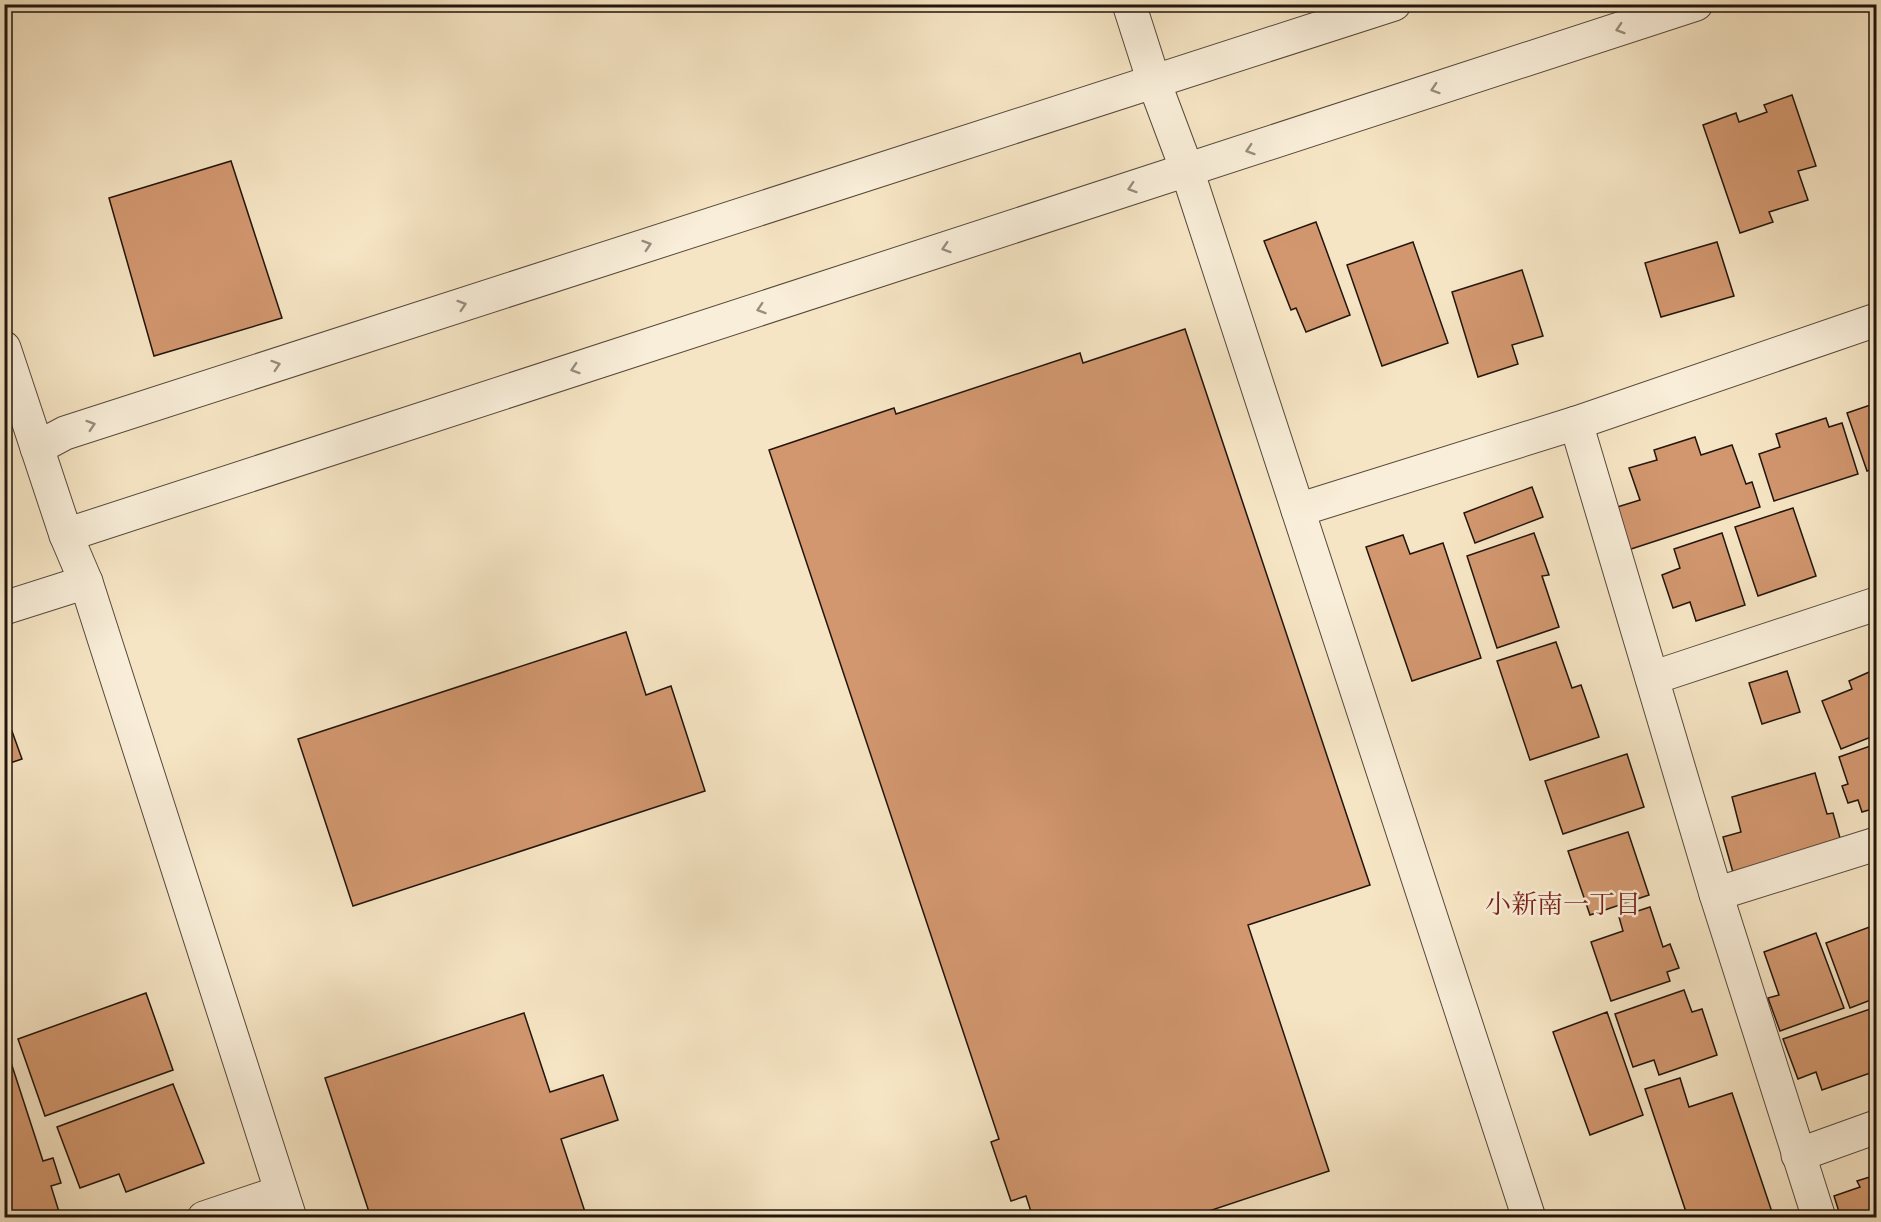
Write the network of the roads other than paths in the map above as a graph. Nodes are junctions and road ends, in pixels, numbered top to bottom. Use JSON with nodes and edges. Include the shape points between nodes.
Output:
{"nodes":[{"id":1,"x":1128,"y":4,"type":"edge"},
{"id":2,"x":1394,"y":4,"type":"edge"},
{"id":3,"x":1696,"y":4,"type":"edge"},
{"id":4,"x":1154,"y":82,"type":"junction"},
{"id":5,"x":1187,"y":170,"type":"junction"},
{"id":6,"x":1876,"y":320,"type":"edge"},
{"id":7,"x":4,"y":348,"type":"edge"},
{"id":8,"x":1575,"y":423,"type":"junction"},
{"id":9,"x":37,"y":448,"type":"junction"},
{"id":10,"x":1298,"y":510,"type":"junction"},
{"id":11,"x":66,"y":535,"type":"junction"},
{"id":12,"x":86,"y":582,"type":"junction"},
{"id":13,"x":1876,"y":604,"type":"edge"},
{"id":14,"x":4,"y":609,"type":"edge"},
{"id":15,"x":1652,"y":678,"type":"junction"},
{"id":16,"x":1876,"y":844,"type":"edge"},
{"id":17,"x":1716,"y":894,"type":"junction"},
{"id":18,"x":1876,"y":1127,"type":"edge"},
{"id":19,"x":1798,"y":1155,"type":"junction"},
{"id":20,"x":286,"y":1205,"type":"edge"},
{"id":21,"x":204,"y":1218,"type":"edge"},
{"id":22,"x":1529,"y":1218,"type":"edge"},
{"id":23,"x":1819,"y":1218,"type":"edge"}],
"edges":[{"from":1,"to":4,"type":"street"},
{"from":2,"to":4,"type":"street"},
{"from":3,"to":5,"type":"street","one_way":true},
{"from":4,"to":5,"type":"street"},
{"from":9,"to":4,"type":"street","one_way":true,"via":[[65,433]]},
{"from":5,"to":10,"type":"street"},
{"from":5,"to":11,"type":"street","one_way":true},
{"from":6,"to":8,"type":"street"},
{"from":7,"to":9,"type":"street"},
{"from":8,"to":10,"type":"street"},
{"from":8,"to":15,"type":"street"},
{"from":9,"to":11,"type":"street"},
{"from":10,"to":22,"type":"street"},
{"from":11,"to":12,"type":"street"},
{"from":12,"to":14,"type":"street"},
{"from":12,"to":20,"type":"street"},
{"from":13,"to":15,"type":"street"},
{"from":15,"to":17,"type":"street"},
{"from":16,"to":17,"type":"street"},
{"from":17,"to":19,"type":"street"},
{"from":18,"to":19,"type":"street"},
{"from":19,"to":23,"type":"street"},
{"from":20,"to":21,"type":"street"}]}
